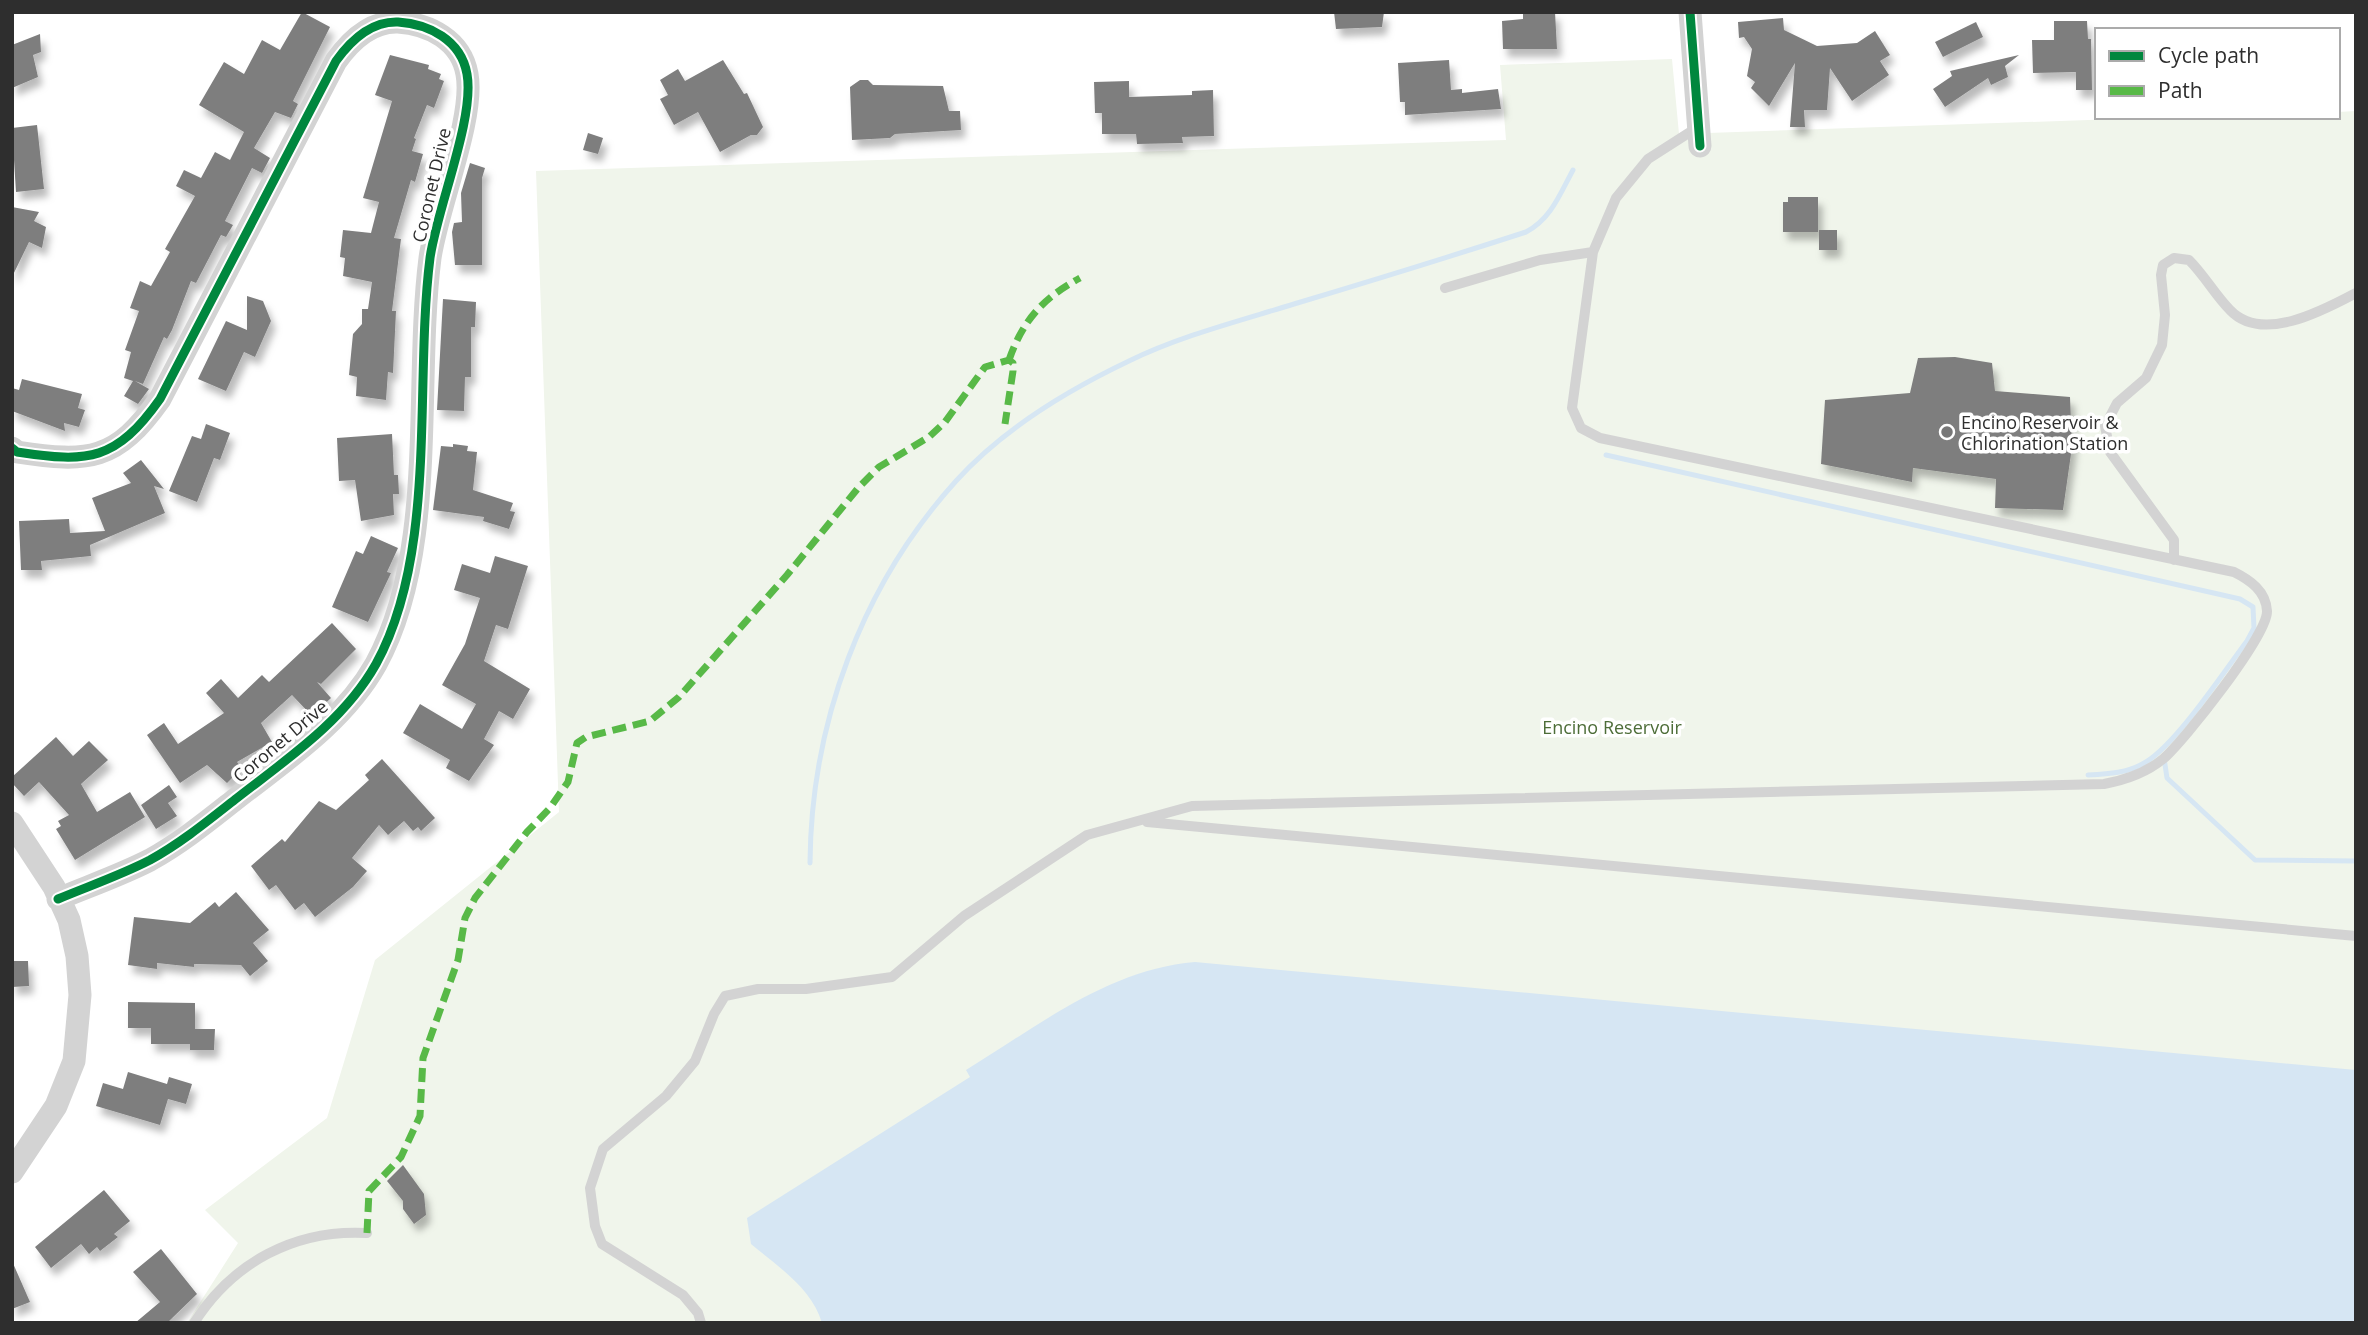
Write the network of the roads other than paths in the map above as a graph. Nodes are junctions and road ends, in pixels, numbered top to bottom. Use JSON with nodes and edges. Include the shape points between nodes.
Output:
{"nodes":[{"id":1,"x":1690,"y":12,"type":"edge"},
{"id":2,"x":1699,"y":137,"type":"joint"},
{"id":3,"x":1593,"y":252,"type":"junction"},
{"id":4,"x":1446,"y":288,"type":"dead end"},
{"id":5,"x":2356,"y":293,"type":"edge"},
{"id":6,"x":12,"y":448,"type":"edge"},
{"id":7,"x":2175,"y":560,"type":"junction"},
{"id":8,"x":1137,"y":821,"type":"junction"},
{"id":9,"x":12,"y":823,"type":"edge"},
{"id":10,"x":58,"y":899,"type":"junction"},
{"id":11,"x":2356,"y":936,"type":"edge"},
{"id":12,"x":12,"y":1172,"type":"edge"},
{"id":13,"x":367,"y":1233,"type":"dead end"},
{"id":14,"x":194,"y":1323,"type":"edge"},
{"id":15,"x":701,"y":1323,"type":"edge"}],
"edges":[{"from":1,"to":2,"type":"street"},
{"from":2,"to":3,"type":"lane","via":[[1670,143],[1634,173],[1616,198]]},
{"from":3,"to":4,"type":"lane","via":[[1540,260]]},
{"from":3,"to":7,"type":"lane","via":[[1572,408],[1581,428],[1600,439]]},
{"from":5,"to":7,"type":"lane","via":[[2281,323],[2253,323],[2232,312],[2189,260],[2174,258],[2163,265],[2162,345],[2146,379],[2117,403],[2105,426],[2109,452],[2174,540]]},
{"from":6,"to":10,"type":"street","name":"Coronet Drive","via":[[66,460],[109,452],[139,429],[160,399],[336,61],[365,30],[390,22],[412,23],[440,33],[456,47],[467,73],[468,101],[430,259],[413,549],[400,610],[375,665],[342,710],[306,745],[188,836],[150,860]]},
{"from":7,"to":8,"type":"lane","via":[[2250,579],[2262,594],[2265,625],[2175,746],[2143,772],[2123,781],[1192,806]]},
{"from":8,"to":11,"type":"lane"},
{"from":8,"to":15,"type":"lane","via":[[1087,835],[1056,853],[964,916],[892,977],[725,996],[695,1061],[666,1096],[603,1149],[590,1188],[602,1244],[683,1295]]},
{"from":9,"to":10,"type":"street"},
{"from":10,"to":12,"type":"street","via":[[69,920],[77,956],[80,995],[74,1061],[56,1106]]},
{"from":13,"to":14,"type":"lane","via":[[341,1231],[308,1237],[252,1261],[222,1285]]}]}
